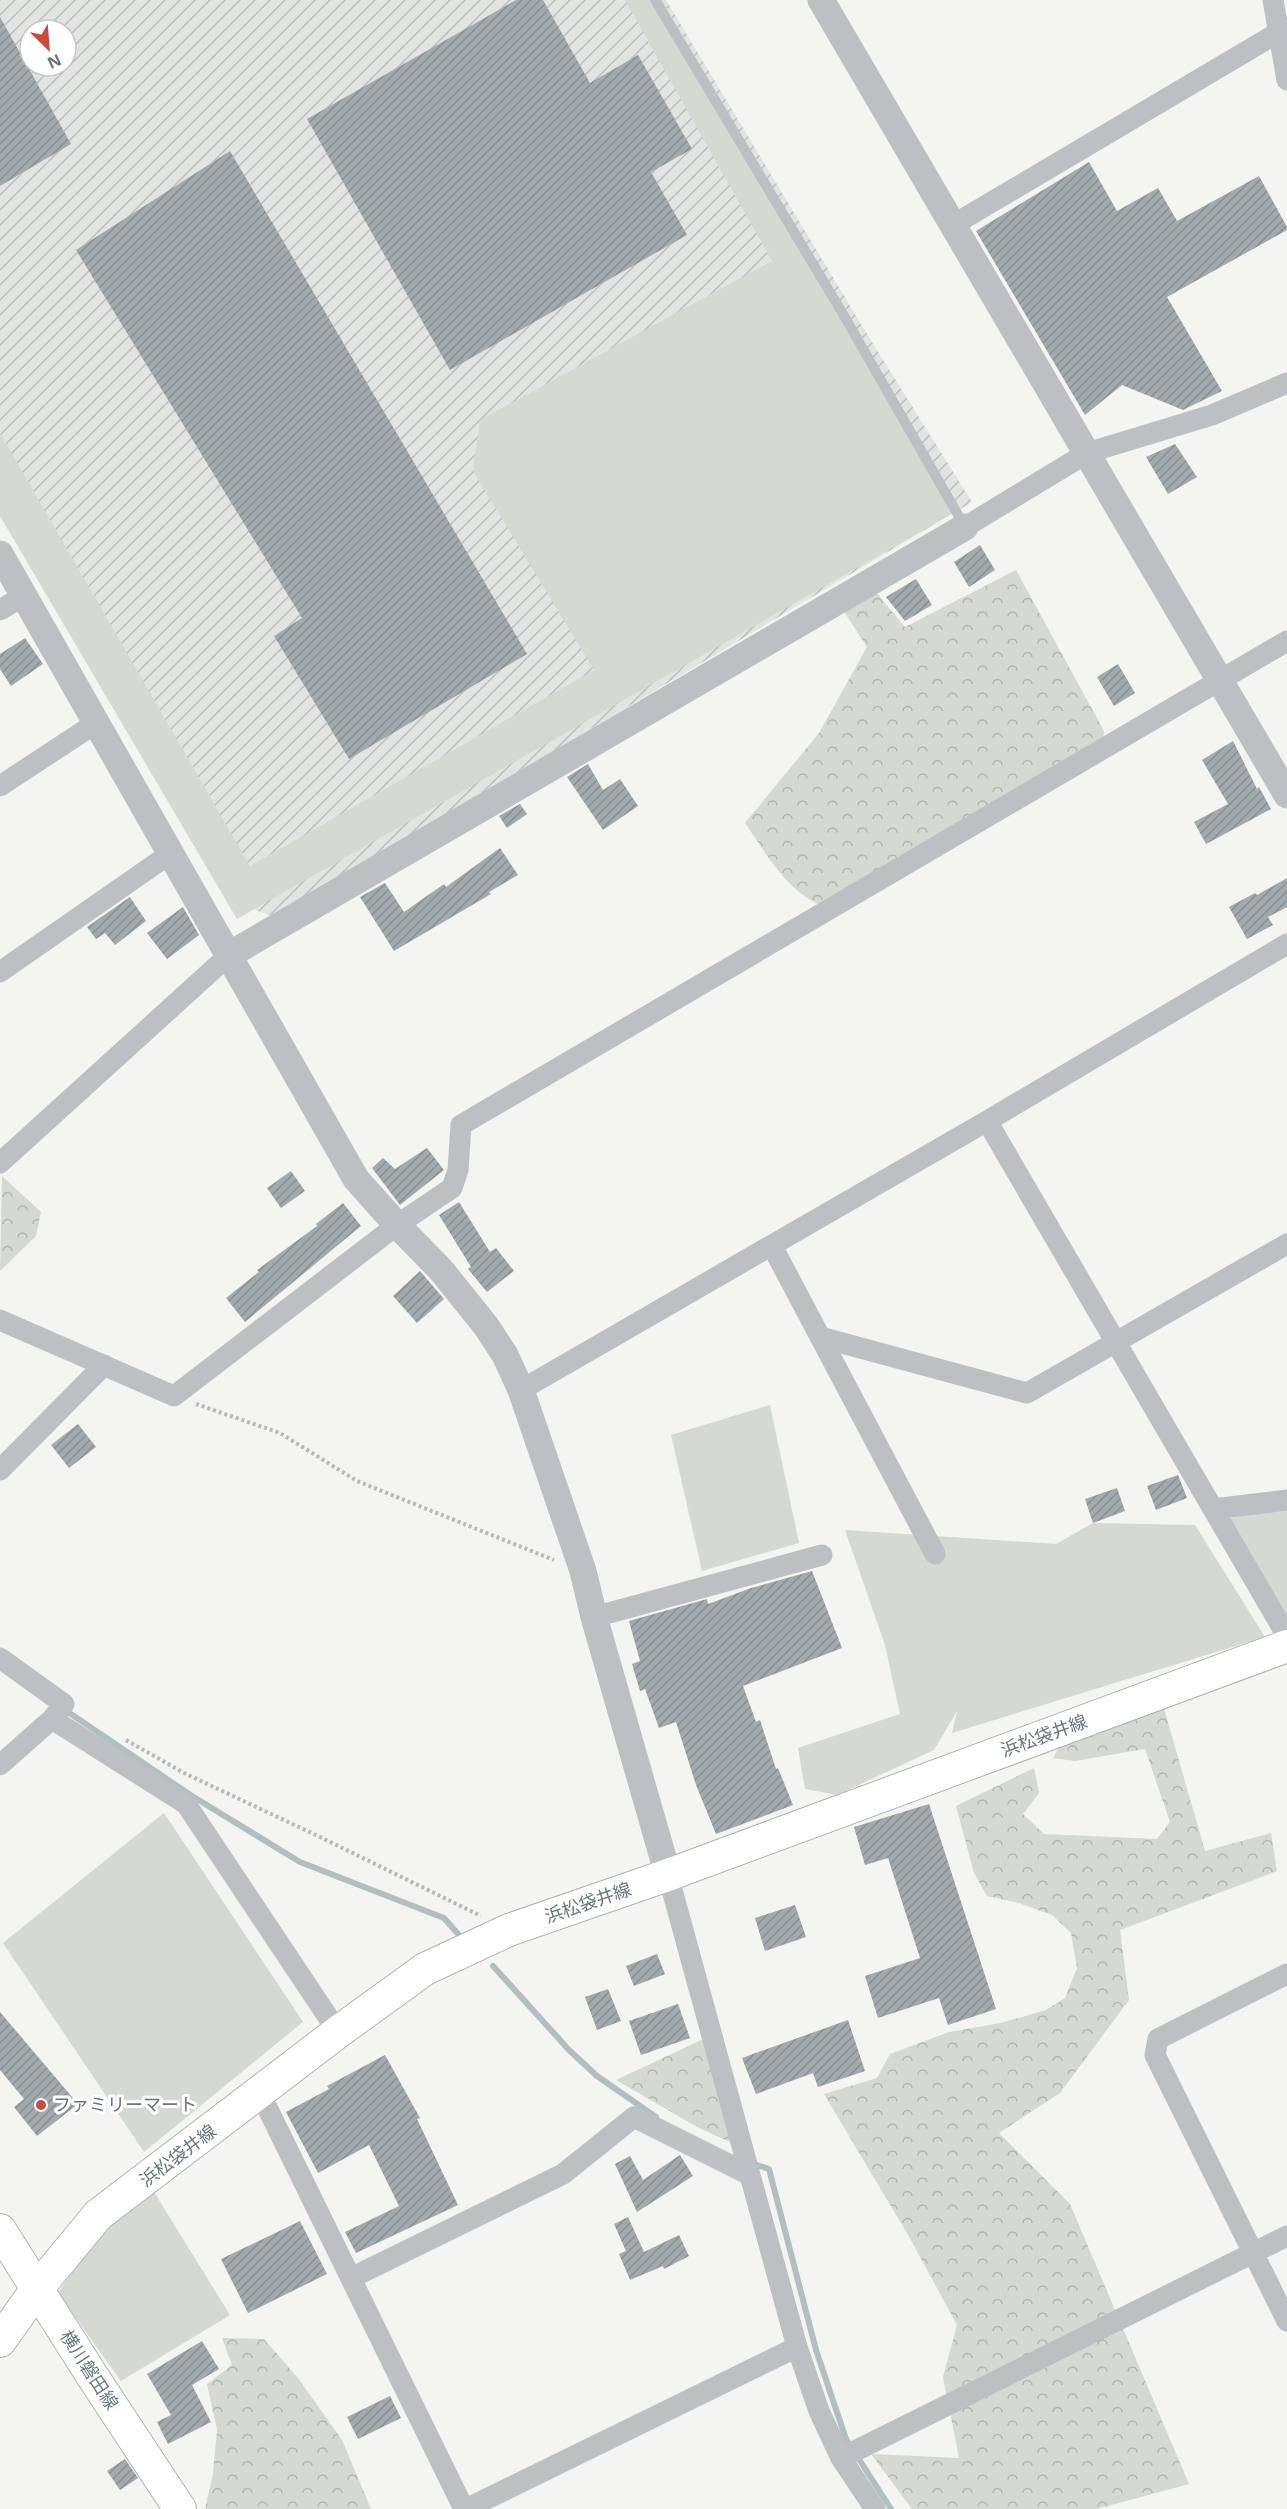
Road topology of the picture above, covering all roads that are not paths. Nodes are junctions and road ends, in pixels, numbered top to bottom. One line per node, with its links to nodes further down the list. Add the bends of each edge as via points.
1 (655, 0): 9 (lane)
2 (1273, 0): 4 (street)
3 (823, 1): 6 (street)
4 (1279, 32): 5 (street); 6 (street)
5 (1287, 80)
6 (953, 225): 8 (street)
7 (1287, 383): 8 (street, via 1212,415)
8 (1087, 453): 9 (street); 14 (street)
9 (965, 527): 20 (street)
10 (0, 554): 11 (street)
11 (24, 596): 12 (street); 15 (street)
12 (0, 610)
13 (1287, 641): 14 (street)
14 (1220, 681): 17 (street); 24 (street, via 461,1125 458,1170 452,1188)
15 (96, 723): 16 (street); 18 (street)
16 (0, 786)
17 (1287, 795)
18 (171, 853): 20 (street); 21 (street)
19 (1287, 944): 22 (street)
20 (229, 955): 23 (street); 24 (street, via 356,1179)
21 (0, 972)
22 (987, 1121): 26 (street); 29 (street)
23 (0, 1162)
24 (397, 1225): 30 (street, via 174,1396); 31 (street, via 441,1270 486,1326)
25 (1287, 1244): 29 (street)
26 (772, 1246): 28 (street); 31 (street)
27 (0, 1320): 30 (street)
28 (820, 1337): 29 (street, via 1027,1393); 35 (street)
29 (1116, 1341): 34 (street)
30 (104, 1365): 32 (street)
31 (521, 1390): 37 (street, via 583,1571)
32 (0, 1470)
33 (1287, 1500): 34 (street)
34 (1213, 1509): 38 (street)
35 (935, 1554)
36 (822, 1555): 37 (street)
37 (594, 1617): 43 (street)
38 (1287, 1636)
39 (1287, 1646): 43 (main road, 浜松袋井線)
40 (0, 1658): 41 (street)
41 (57, 1714): 42 (street); 45 (street, via 186,1804)
42 (0, 1764)
43 (668, 1875): 45 (main road, 浜松袋井線, via 509,1930 425,1969); 47 (street)
44 (1287, 1974): 50 (street, via 1158,2039 1155,2055)
45 (338, 2032): 46 (main road, 浜松袋井線)
46 (260, 2093): 51 (street); 52 (main road, 浜松袋井線, via 98,2215)
47 (750, 2175): 51 (street, via 634,2117 563,2174); 55 (street)
48 (0, 2230): 52 (main road, 横川磐田線)
49 (1287, 2236): 50 (street)
50 (1253, 2253): 53 (street); 56 (street)
51 (351, 2278): 58 (street)
52 (37, 2289): 54 (main road, 浜松袋井線); 57 (main road, 横川磐田線)
53 (1287, 2321)
54 (0, 2341)
55 (797, 2347): 56 (street, via 819,2411); 58 (street)
56 (841, 2458): 59 (street)
57 (180, 2509)
58 (465, 2509)
59 (875, 2509)

